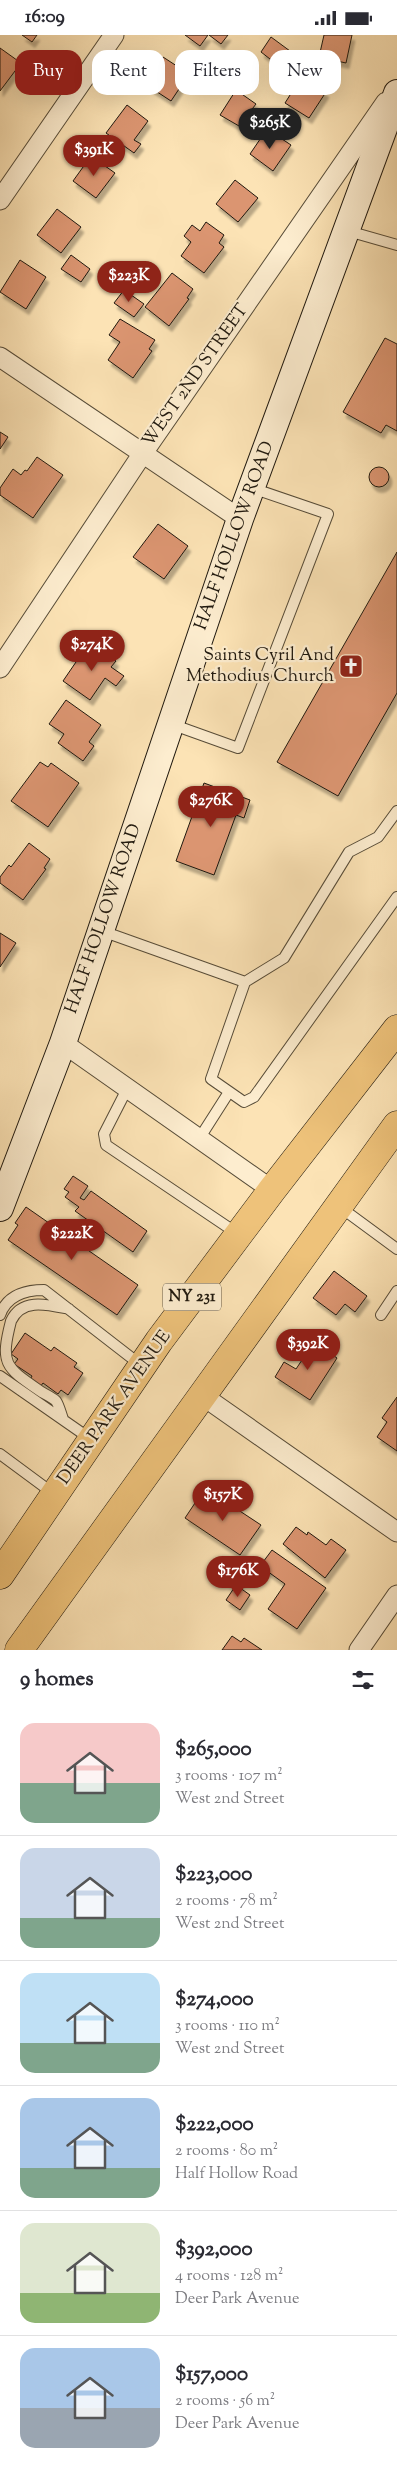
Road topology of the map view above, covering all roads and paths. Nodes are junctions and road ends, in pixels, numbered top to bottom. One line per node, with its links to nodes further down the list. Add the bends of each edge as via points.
1 (114, 35): 4 (street)
2 (397, 87): 8 (street, WEST 2ND STREET)
3 (397, 93): 5 (street, HALF HOLLOW ROAD)
4 (0, 200)
5 (347, 231): 6 (lane); 9 (street, HALF HOLLOW ROAD)
6 (397, 245)
7 (0, 357): 8 (street)
8 (143, 453): 10 (street); 11 (street, WEST 2ND STREET)
9 (252, 488): 10 (street, HALF HOLLOW ROAD); 12 (lane, via 328,514 238,748)
10 (240, 519): 12 (street, HALF HOLLOW ROAD)
11 (0, 668)
12 (170, 723): 15 (street, HALF HOLLOW ROAD)
13 (397, 811): 16 (lane, via 378,837 349,852 284,958)
14 (397, 897): 20 (lane, via 254,1097 244,1102)
15 (101, 930): 16 (lane); 18 (street, HALF HOLLOW ROAD)
16 (245, 982): 20 (lane, via 211,1079)
17 (397, 1029): 23 (main road, DEER PARK AVENUE / NY 231)
18 (63, 1043): 19 (street); 25 (street, HALF HOLLOW ROAD)
19 (127, 1089): 22 (street); 26 (lane, via 104,1134 106,1145)
20 (229, 1092): 22 (lane)
21 (397, 1125): 24 (main road)
22 (199, 1139): 23 (street)
23 (272, 1190): 26 (main road, DEER PARK AVENUE / NY 231)
24 (339, 1206): 27 (lane); 34 (main road)
25 (0, 1208)
26 (239, 1235): 32 (main road, DEER PARK AVENUE / NY 231)
27 (397, 1249)
28 (397, 1291): 31 (lane)
29 (69, 1309): 30 (lane, via 44,1290 27,1290 3,1307); 32 (lane); 35 (lane, via 35,1304 22,1308 12,1319 1,1354 5,1364 56,1402)
30 (0, 1315)
31 (381, 1315)
32 (142, 1367): 36 (main road, DEER PARK AVENUE / NY 231)
33 (0, 1377): 35 (lane)
34 (203, 1396): 39 (street); 42 (main road)
35 (62, 1419): 36 (lane)
36 (92, 1440): 38 (main road, DEER PARK AVENUE / NY 231)
37 (0, 1454): 38 (lane)
38 (55, 1495): 40 (main road, DEER PARK AVENUE / NY 231)
39 (397, 1532)
40 (0, 1575)
41 (397, 1595): 43 (street)
42 (19, 1650)
43 (359, 1650)

